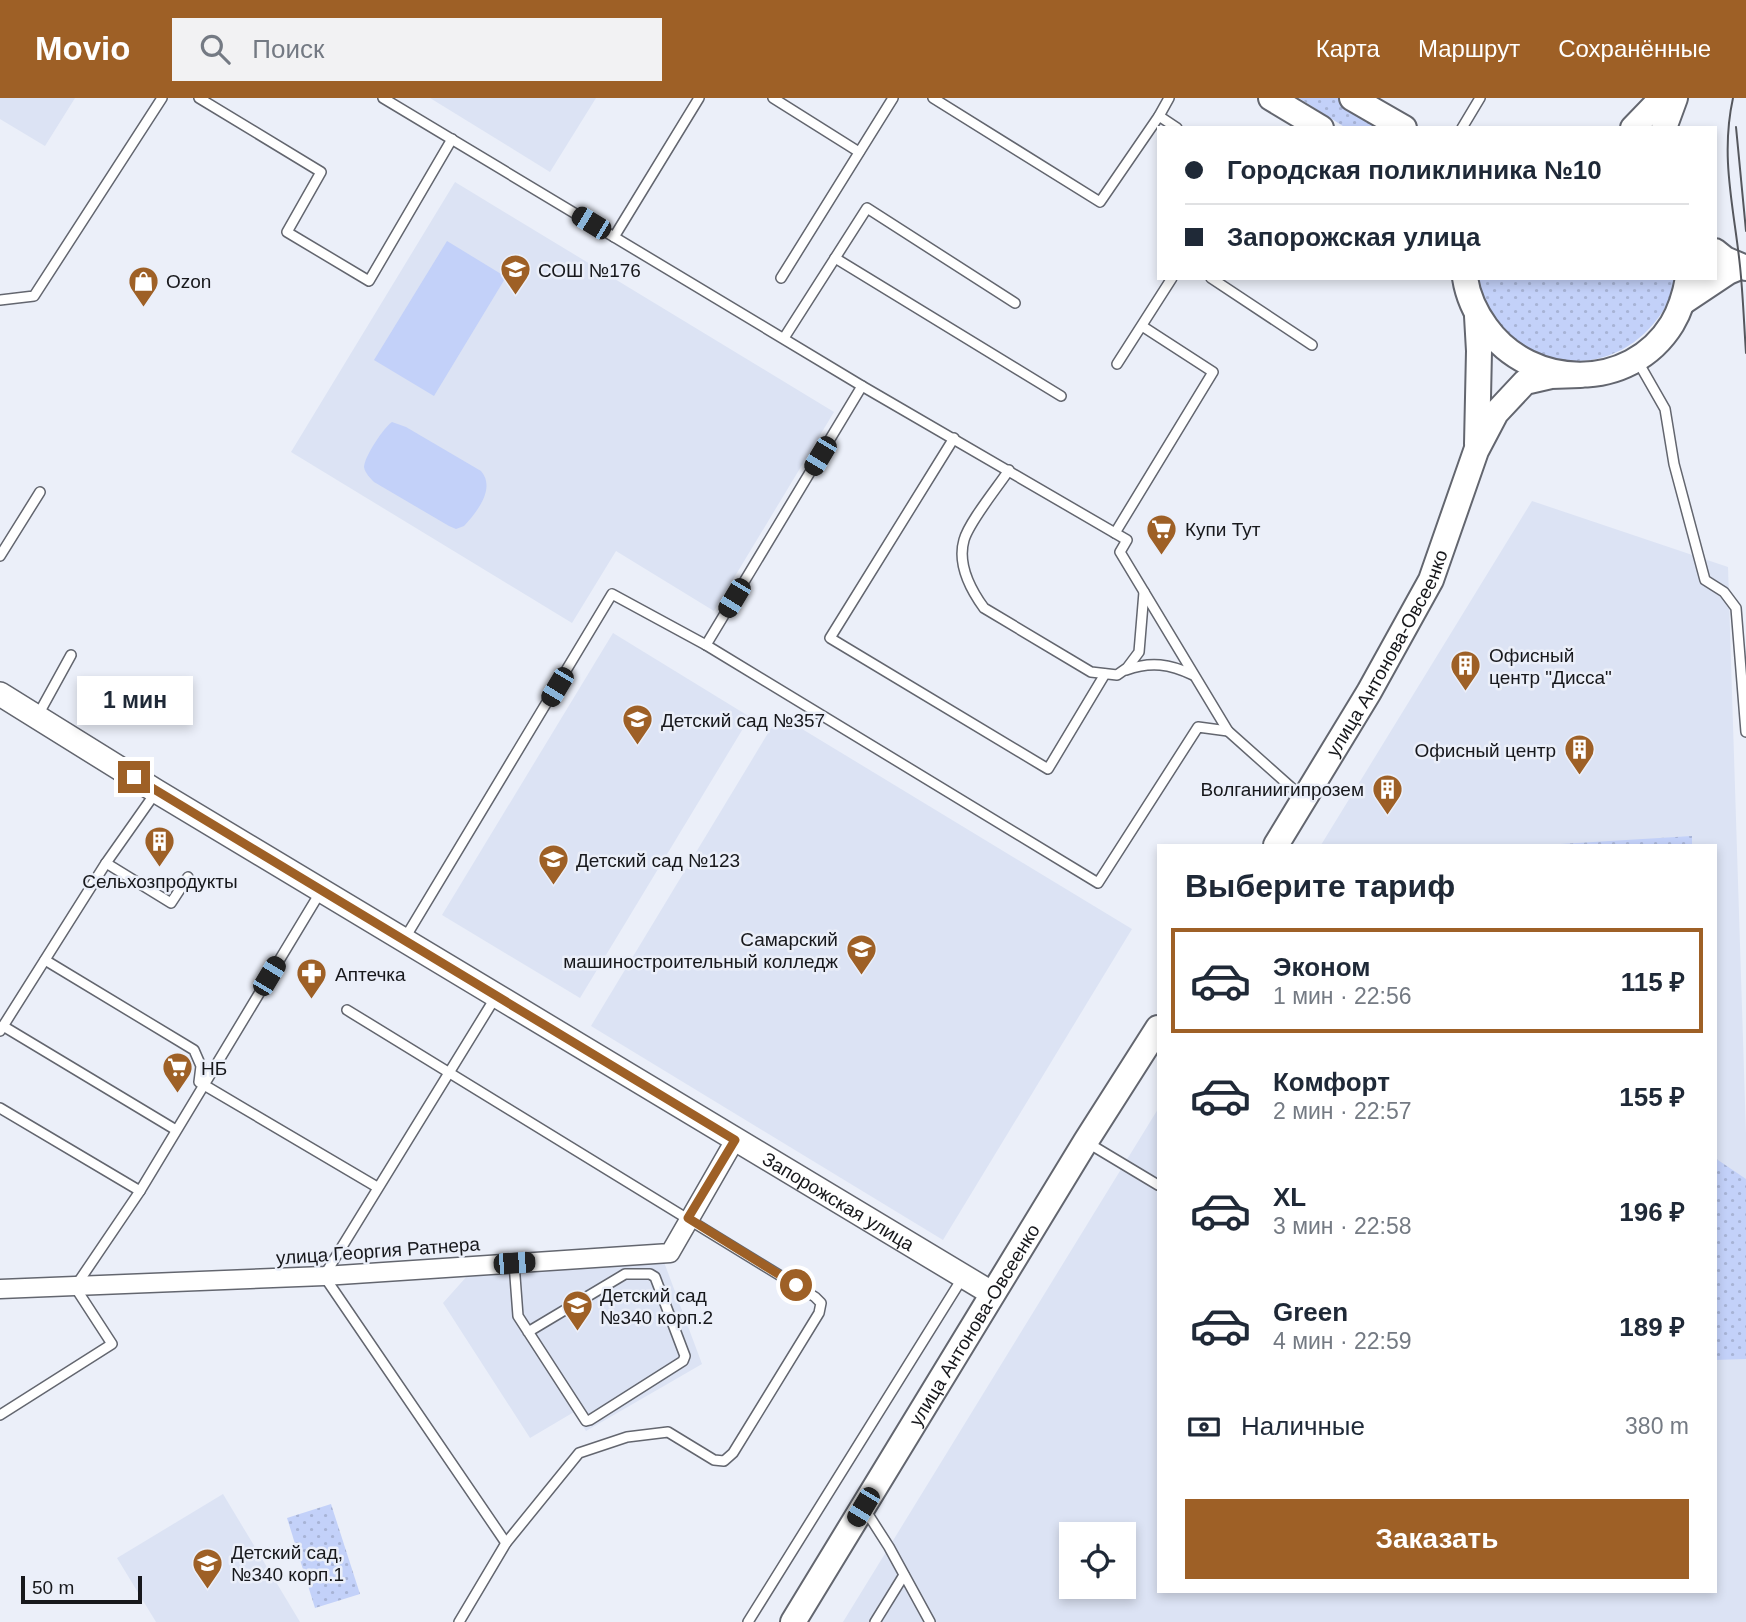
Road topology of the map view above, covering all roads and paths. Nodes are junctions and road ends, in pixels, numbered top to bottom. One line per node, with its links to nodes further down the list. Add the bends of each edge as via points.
1 (162, 98): 34 (lane, via 34,296)
2 (200, 98): 21 (lane, via 321,172 286,232 369,281)
3 (383, 98): 21 (lane)
4 (699, 98): 23 (lane)
5 (773, 98): 22 (lane)
6 (893, 98): 22 (lane)
7 (933, 98): 14 (lane, via 1100,202)
8 (1169, 98): 14 (lane)
9 (1271, 98): 16 (main road)
10 (1352, 98): 17 (main road)
11 (1480, 98): 18 (lane)
12 (1662, 98): 19 (main road)
13 (1675, 98): 20 (main road)
14 (1159, 116): 15 (lane)
15 (1174, 126)
16 (1318, 126)
17 (1401, 126)
18 (1463, 126)
19 (1635, 126)
20 (1665, 126)
21 (452, 139): 23 (lane)
22 (859, 152): 27 (lane)
23 (614, 237): 39 (lane)
24 (1717, 252): 26 (main road)
25 (835, 258): 35 (lane, via 867,208); 39 (lane); 45 (lane)
26 (1743, 268): 33 (main road)
27 (781, 278)
28 (1171, 280): 38 (lane)
29 (1214, 280): 40 (lane)
30 (1465, 280): 37 (main road)
31 (1688, 280): 36 (main road)
32 (1716, 280): 36 (main road)
33 (1717, 280)
34 (0, 300)
35 (1015, 303)
36 (1683, 303): 41 (main road, via 1672,325)
37 (1477, 315): 43 (main road, via 1496,341 1521,360 1549,372); 47 (main road, улица Антонова-Овсеенко)
38 (1142, 326): 42 (lane); 50 (lane, via 1213,372)
39 (784, 338): 44 (lane)
40 (1312, 345)
41 (1636, 359): 43 (main road, via 1609,371); 61 (lane, via 1665,409 1704,580 1724,592 1736,608)
42 (1117, 364)
43 (1580, 375): 47 (main road, улица Антонова-Овсеенко, via 1525,382 1496,413)
44 (862, 386): 46 (lane); 53 (lane)
45 (1061, 396)
46 (954, 438): 48 (lane); 56 (lane, via 830,638 1048,769)
47 (1476, 451): 63 (main road, улица Антонова-Овсеенко, via 1431,580)
48 (1009, 470): 50 (lane); 56 (lane, via 964,540 964,568 974,593 984,608 1091,672)
49 (40, 492): 51 (lane)
50 (1115, 533): 52 (lane, via 1127,540 1120,552)
51 (0, 556)
52 (1144, 592): 55 (lane, via 1139,652); 57 (lane)
53 (706, 645): 60 (lane, via 1098,883 1198,727); 68 (lane, via 612,594)
54 (71, 655): 59 (lane)
55 (1123, 671): 56 (lane); 57 (lane, via 1147,663 1177,667)
56 (1105, 674)
57 (1195, 676): 60 (lane)
58 (0, 694): 59 (street, Запорожская улица)
59 (37, 716): 62 (street, Запорожская улица)
60 (1228, 731): 63 (lane)
61 (1746, 732)
62 (156, 791): 65 (lane); 67 (street, Запорожская улица)
63 (1305, 800): 64 (main road, улица Антонова-Овсеенко)
64 (1277, 844)
65 (106, 863): 66 (lane, via 172,903); 69 (lane)
66 (188, 877)
67 (322, 890): 68 (street, Запорожская улица); 75 (lane)
68 (405, 940): 70 (street, Запорожская улица)
69 (45, 960): 72 (lane); 75 (lane, via 194,1050)
70 (497, 995): 74 (lane); 78 (street, Запорожская улица)
71 (346, 1010): 74 (lane)
72 (2, 1028): 77 (lane)
73 (1157, 1030): 79 (main road, улица Антонова-Овсеенко)
74 (449, 1072): 81 (lane); 83 (lane)
75 (203, 1084): 77 (lane); 81 (lane)
76 (0, 1108): 82 (lane)
77 (176, 1130): 82 (lane)
78 (735, 1140): 83 (street, улица Георгия Ратнера); 86 (street, Запорожская улица)
79 (1086, 1141): 80 (lane); 89 (main road, улица Антонова-Овсеенко)
80 (1157, 1184)
81 (377, 1187): 85 (lane)
82 (140, 1191): 87 (lane)
83 (688, 1218): 84 (street, улица Георгия Ратнера, via 670,1252); 93 (lane, via 815,1297 821,1303 819,1313 724,1461 714,1460 668,1432 627,1437 579,1453)
84 (514, 1263): 85 (street, улица Георгия Ратнера); 90 (lane, via 516,1310)
85 (324, 1276): 87 (street, улица Георгия Ратнера); 93 (lane)
86 (963, 1277): 89 (street, Запорожская улица); 96 (lane)
87 (75, 1287): 88 (street, улица Георгия Ратнера); 91 (lane, via 112,1344)
88 (0, 1289)
89 (993, 1294): 92 (main road, улица Антонова-Овсеенко)
90 (528, 1332): 90 (lane, via 586,1421 683,1362 685,1356 650,1274 625,1274)
91 (0, 1415)
92 (863, 1507): 94 (lane); 97 (main road, улица Антонова-Овсеенко)
93 (506, 1543): 95 (lane)
94 (904, 1575): 98 (lane); 99 (lane)
95 (459, 1622)
96 (748, 1622)
97 (793, 1622)
98 (875, 1622)
99 (930, 1622)

